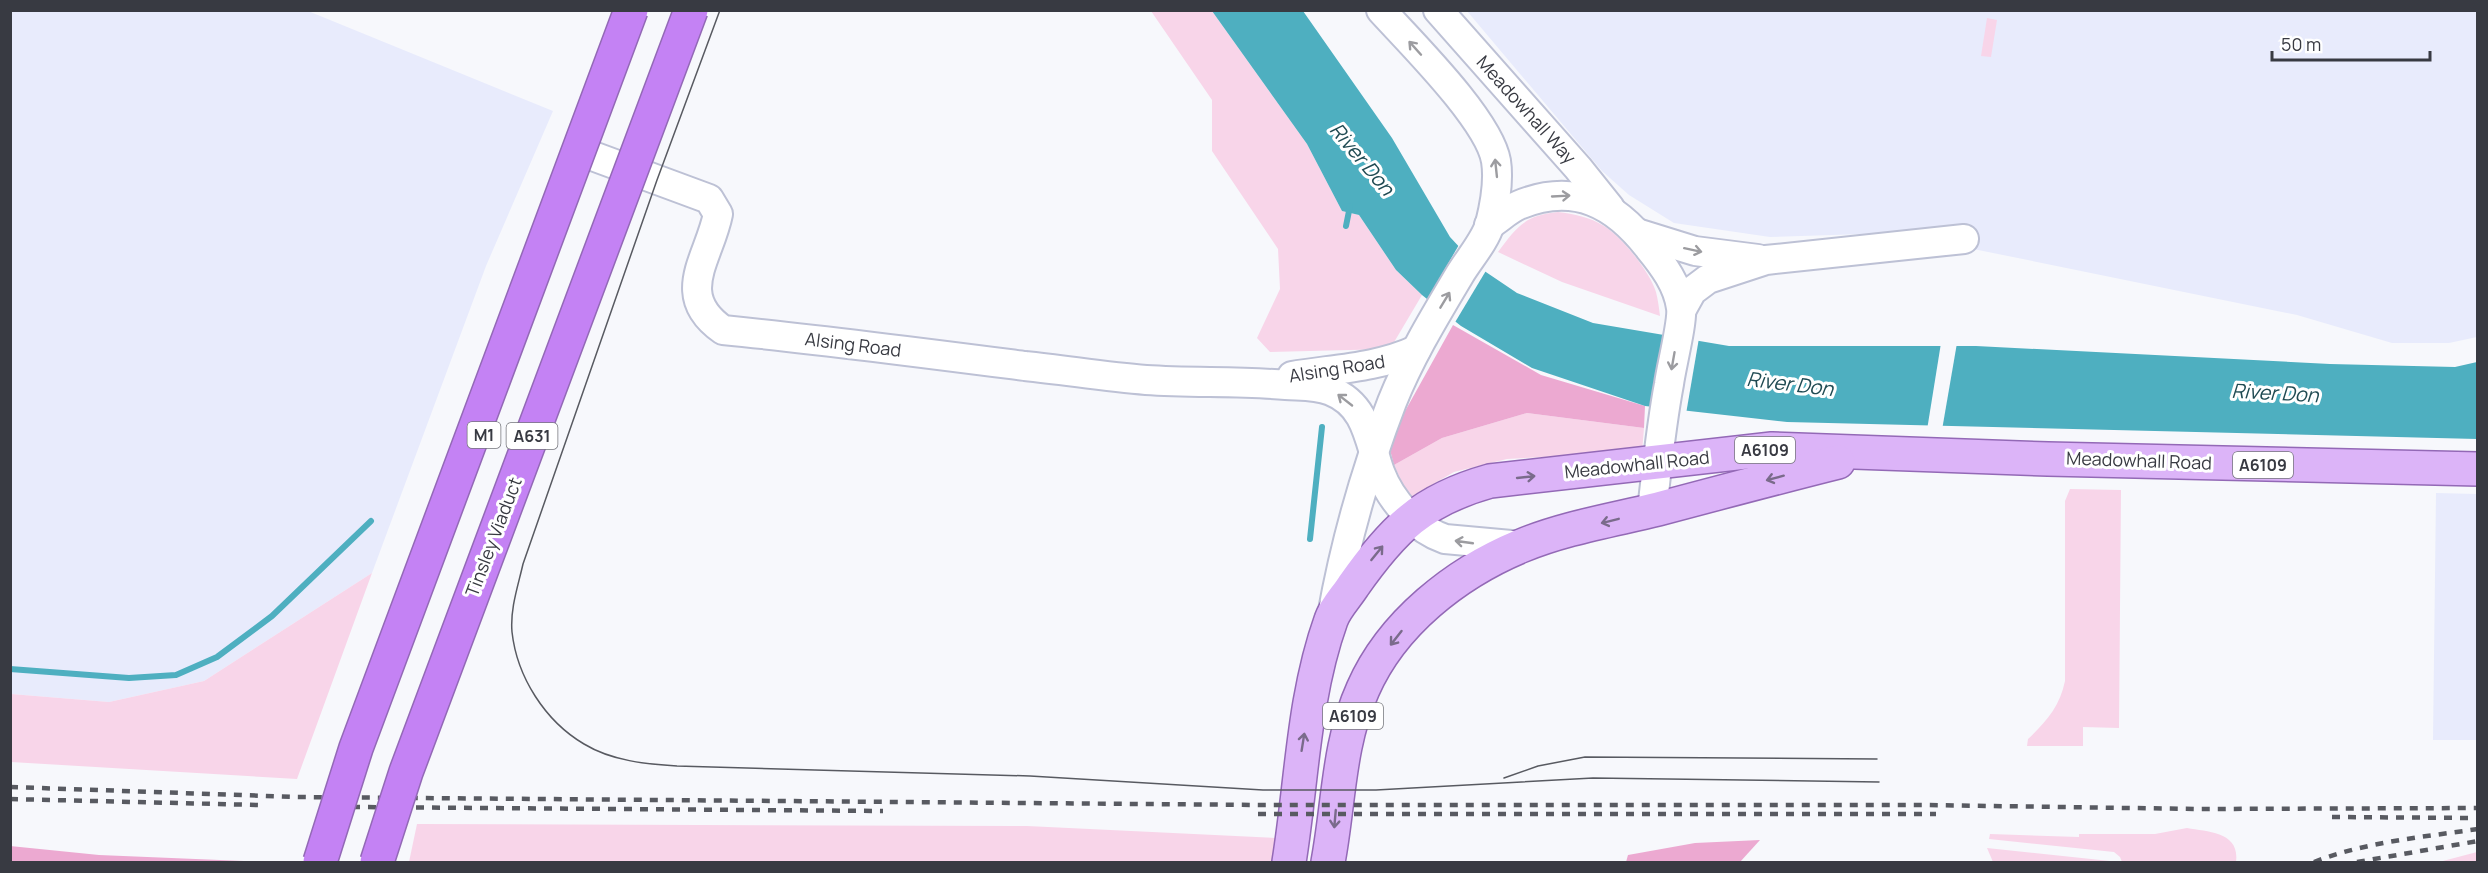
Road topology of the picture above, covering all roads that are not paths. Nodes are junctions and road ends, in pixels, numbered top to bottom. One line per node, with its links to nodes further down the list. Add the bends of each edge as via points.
1 (631, 10): 24 (highway, bridge, via 356,748)
2 (643, 10): 25 (highway, M1, via 366,750)
3 (679, 10): 26 (highway, Tinsley Viaduct / M1, via 397,768)
4 (691, 10): 27 (highway, Tinsley Viaduct / A631, bridge, via 410,761)
5 (1381, 10): 9 (street, Meadowhall Way, one-way to 5, via 1497,179 1496,159 1486,135 1449,85)
6 (1438, 10): 8 (street, Meadowhall Way)
7 (590, 154): 15 (street, Alsing Road, via 709,199 718,214 696,282 700,307 723,330 1146,380)
8 (1613, 212): 9 (street, Meadowhall Way, one-way to 8, via 1518,205 1567,195 1592,199); 10 (street, Meadowhall Way)
9 (1489, 225): 14 (street, Meadowhall Way, one-way to 9)
10 (1637, 233): 12 (street, one-way to 12, via 1695,251); 13 (street, Meadowhall Way, via 1673,282)
11 (1964, 239): 12 (street)
12 (1766, 260): 13 (street, via 1707,279 1692,291)
13 (1682, 309): 18 (street, Meadowhall Way, one-way to 18)
14 (1416, 350): 15 (street, Alsing Road, via 1378,363); 16 (street, Meadowhall Way)
15 (1257, 382): 16 (street, Alsing Road, one-way to 15, via 1360,416 1349,402 1331,391)
16 (1374, 449): 21 (street, Meadowhall Road, via 1381,473); 23 (street, Meadowhall Road, via 1342,558)
17 (1872, 453): 18 (main road, Meadowhall Road / A6109, via 1772,449); 19 (main road, Meadowhall Road / A6109); 20 (main road, Meadowhall Road / A6109, one-way to 20)
18 (1658, 463): 20 (street, Meadowhall Way); 21 (main road, Meadowhall Road / A6109, one-way to 18, via 1436,500 1490,481)
19 (2478, 469)
20 (1652, 510): 22 (main road, Meadowhall Road / A6109, one-way to 22)
21 (1411, 519): 22 (street, Meadowhall Road, one-way to 21, via 1444,539); 23 (main road, Meadowhall Road / A6109, one-way to 21, via 1368,564)
22 (1522, 546): 29 (main road, Meadowhall Road / A6109, one-way to 29, via 1436,596 1414,615 1380,659 1363,689 1346,741)
23 (1331, 618): 28 (main road, Meadowhall Road / A6109, one-way to 23, via 1302,746)
24 (320, 862)
25 (332, 862)
26 (367, 862)
27 (378, 862)
28 (1289, 862)
29 (1328, 862)

